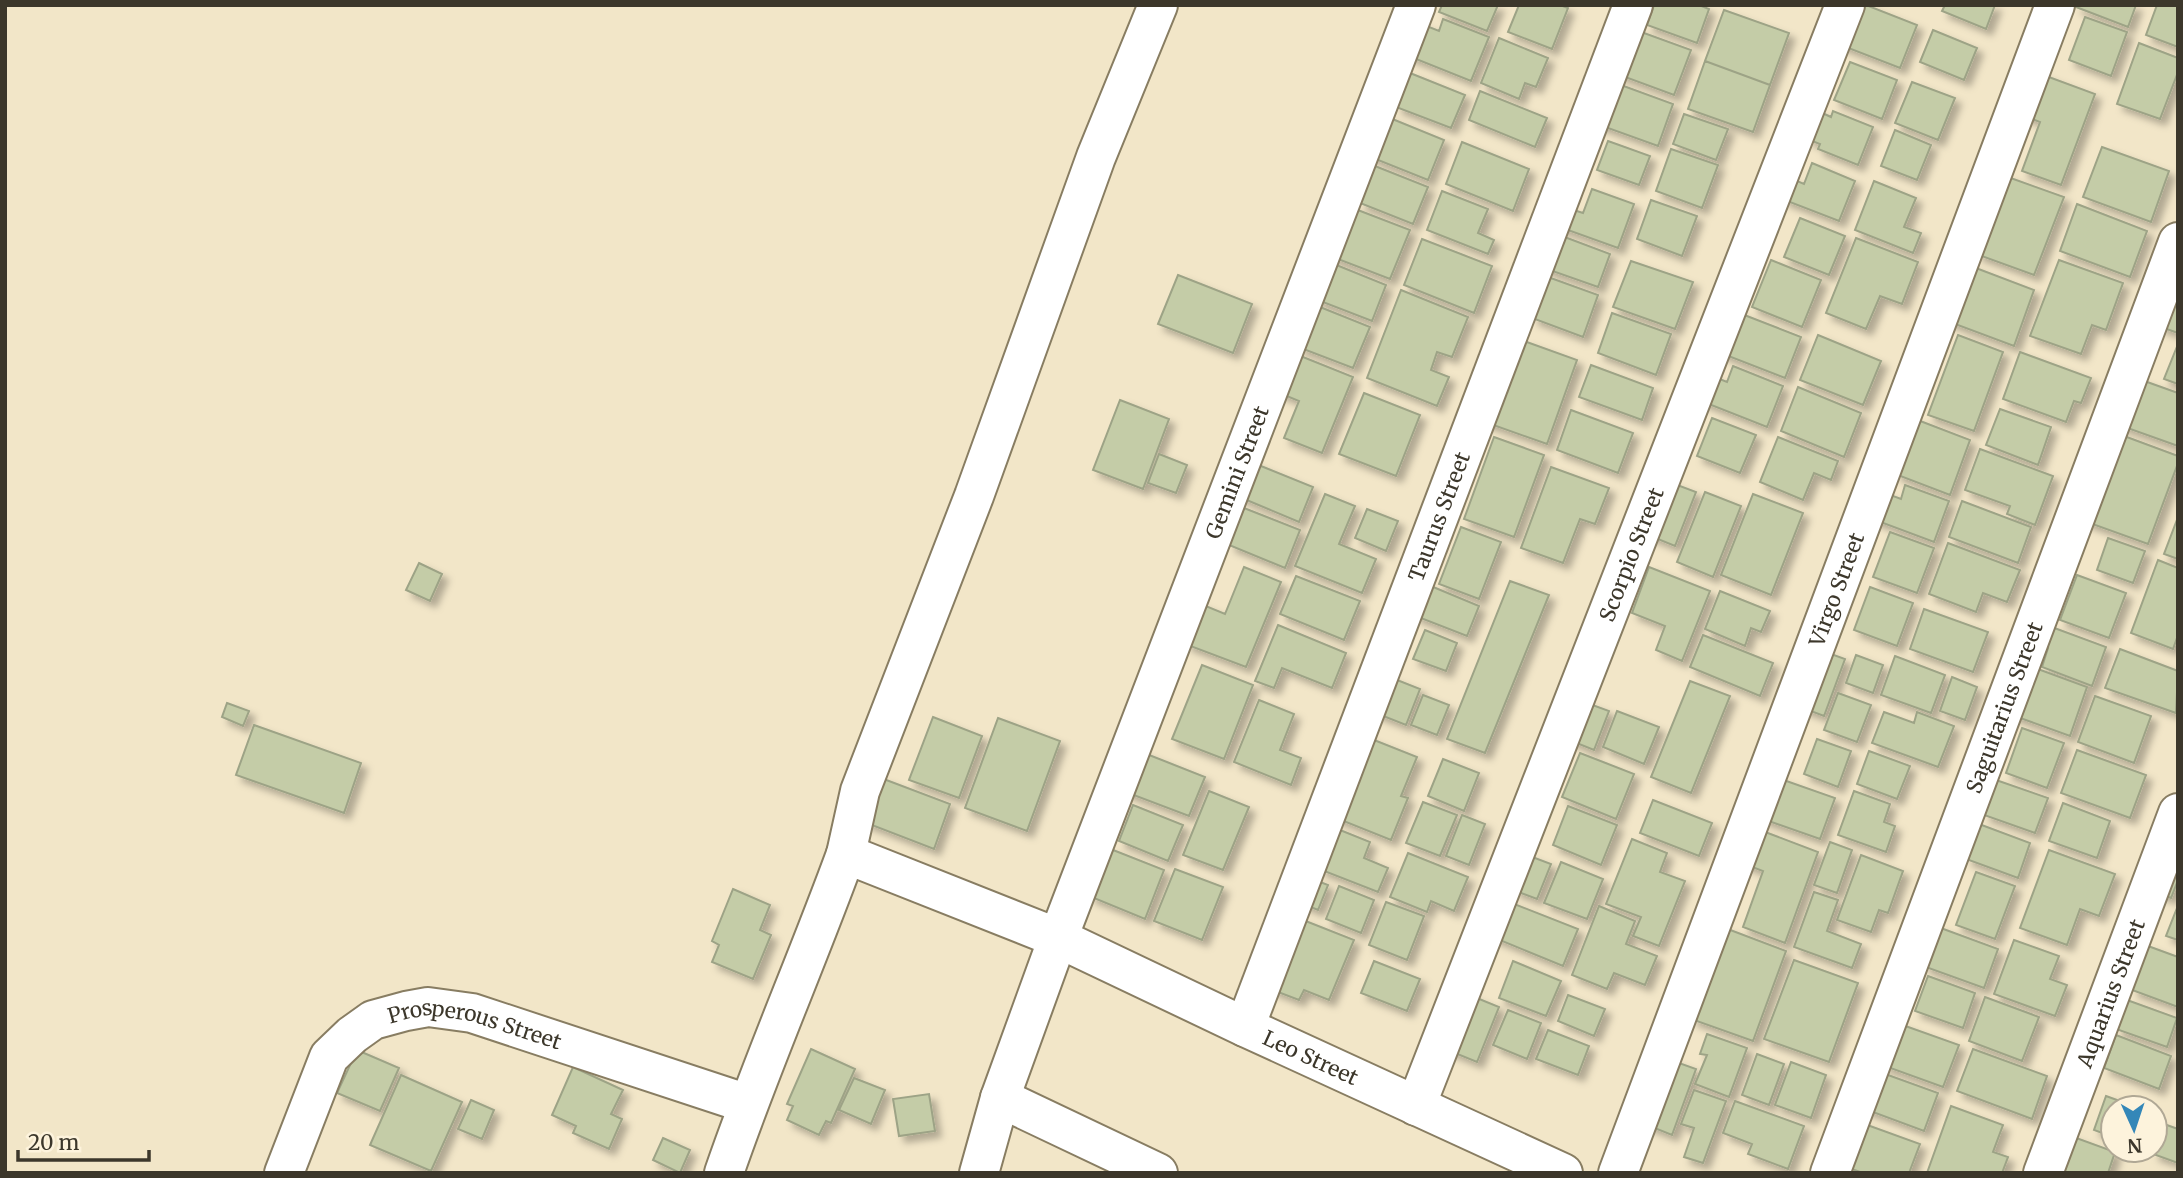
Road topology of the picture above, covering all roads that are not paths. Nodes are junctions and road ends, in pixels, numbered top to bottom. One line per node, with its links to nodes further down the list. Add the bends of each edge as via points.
1 (1158, 5): 8 (street, via 1096,157 974,496 860,791)
2 (1416, 5): 9 (street, Gemini Street)
3 (1633, 5): 10 (street, Taurus Street)
4 (1845, 5): 13 (street, Scorpio Street)
5 (2055, 5): 19 (street, Virgo Street)
6 (2178, 242): 20 (street, Saguitarius Street)
7 (2178, 813): 21 (street, Aquarius Street)
8 (846, 854): 9 (street, Leo Street); 12 (street)
9 (1058, 938): 10 (street, Leo Street); 11 (street, Gemini Street)
10 (1245, 1027): 13 (street, Leo Street)
11 (1000, 1098): 16 (street, Gemini Street); 17 (street)
12 (748, 1104): 14 (street, Prosperous Street, via 472,1013 428,1007 373,1020 329,1057); 15 (street)
13 (1416, 1106): 18 (street, Leo Street)
14 (284, 1173)
15 (724, 1173)
16 (979, 1173)
17 (1158, 1173)
18 (1563, 1173)
19 (1618, 1173)
20 (1830, 1173)
21 (2043, 1173)

